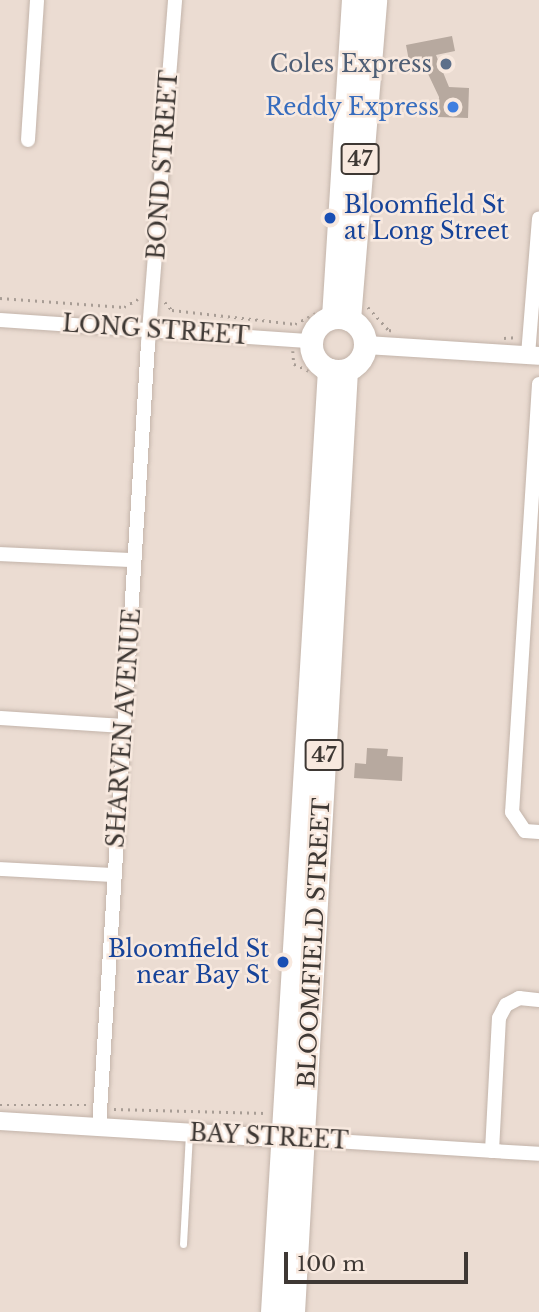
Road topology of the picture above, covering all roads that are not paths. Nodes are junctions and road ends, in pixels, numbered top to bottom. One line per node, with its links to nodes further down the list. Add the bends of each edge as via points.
1 (37, 0): 5 (street)
2 (175, 0): 9 (street, BOND STREET)
3 (353, 0): 7 (highway, 47)
4 (375, 0): 7 (highway, 47)
5 (28, 140)
6 (539, 218): 12 (street)
7 (335, 313): 10 (highway, via 318,326); 11 (highway, via 362,330)
8 (0, 320): 9 (street, LONG STREET)
9 (150, 330): 10 (street, LONG STREET); 16 (street, SHARVEN AVENUE)
10 (311, 341): 13 (highway, via 315,359)
11 (366, 345): 12 (street); 13 (highway, via 360,361)
12 (534, 355)
13 (338, 370): 26 (highway, BLOOMFIELD STREET / 47)
14 (539, 384): 19 (street, via 512,812)
15 (0, 554): 16 (street)
16 (134, 560): 18 (street, SHARVEN AVENUE)
17 (0, 718): 18 (street)
18 (124, 726): 21 (street, SHARVEN AVENUE)
19 (532, 832)
20 (0, 869): 21 (street)
21 (115, 875): 24 (street, SHARVEN AVENUE)
22 (539, 1000): 27 (street, via 519,998 506,1004 499,1018)
23 (0, 1121): 24 (street, BAY STREET)
24 (99, 1127): 25 (street, BAY STREET)
25 (190, 1133): 26 (street, BAY STREET); 29 (lane)
26 (293, 1139): 27 (street, BAY STREET); 30 (highway, 47); 31 (highway, 47)
27 (492, 1151): 28 (street, BAY STREET)
28 (539, 1154)
29 (183, 1244)
30 (272, 1312)
31 (293, 1312)

